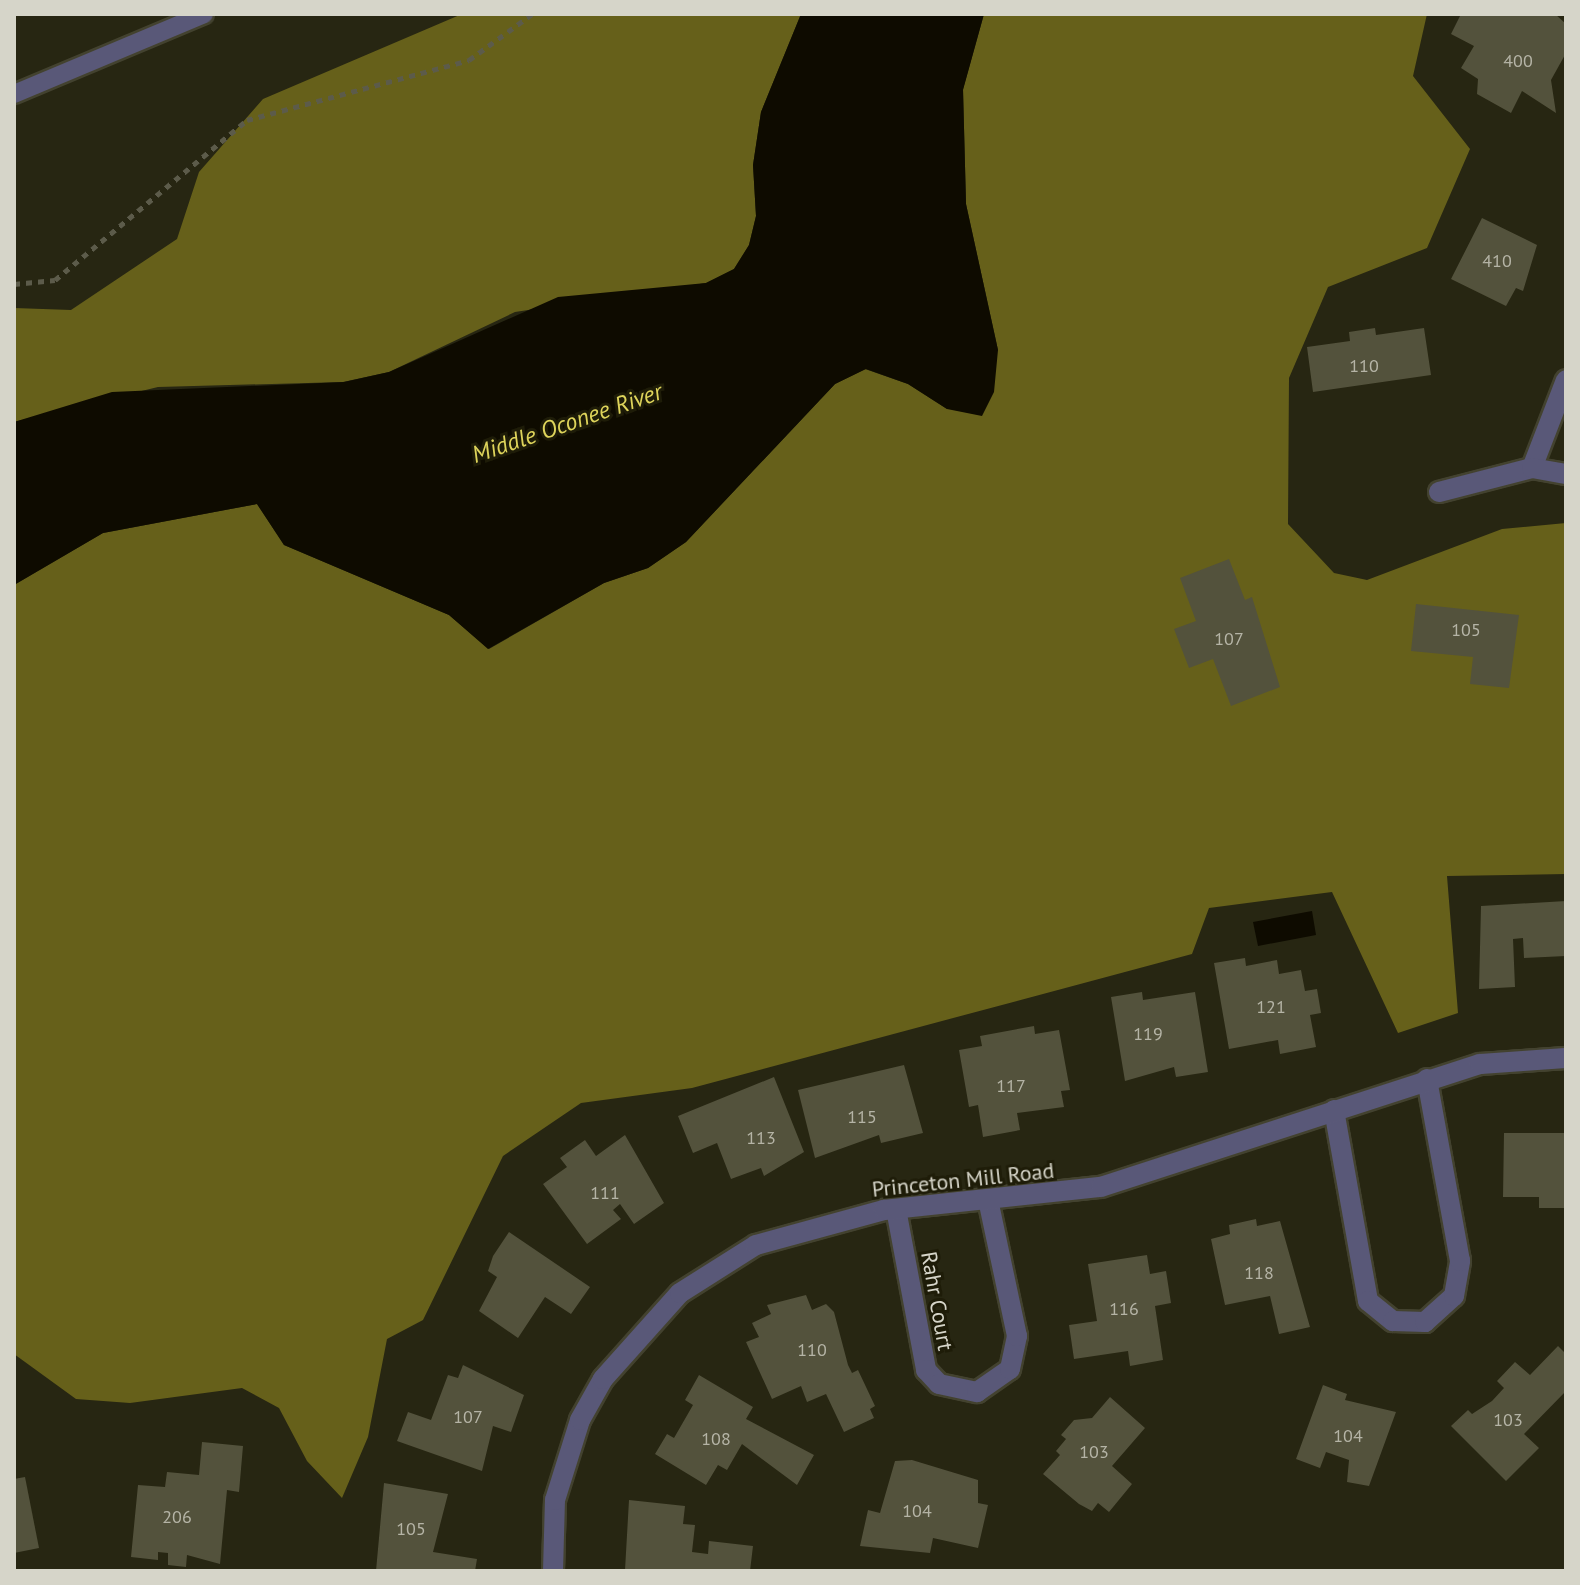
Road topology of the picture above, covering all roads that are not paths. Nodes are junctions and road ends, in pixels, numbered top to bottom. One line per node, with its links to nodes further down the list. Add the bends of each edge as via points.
1 (204, 14): 2 (lane)
2 (14, 94)
3 (1566, 380): 4 (street)
4 (1532, 468): 5 (street); 6 (street)
5 (1566, 474)
6 (1439, 492)
7 (1566, 1058): 8 (street, Princeton Mill Road, via 1480,1064)
8 (1427, 1079): 9 (street, Princeton Mill Road); 9 (street, via 1460,1261 1454,1296 1425,1322 1393,1321 1368,1301)
9 (1334, 1110): 10 (street, Princeton Mill Road, via 1157,1173 1046,1197)
10 (988, 1200): 11 (street, Princeton Mill Road); 11 (street, Rahr Court, via 1017,1336 1010,1369 977,1392 954,1391 926,1370)
11 (896, 1209): 12 (street, Princeton Mill Road, via 841,1218 756,1245 713,1268 658,1314 603,1379 580,1420 555,1500)
12 (553, 1571)

